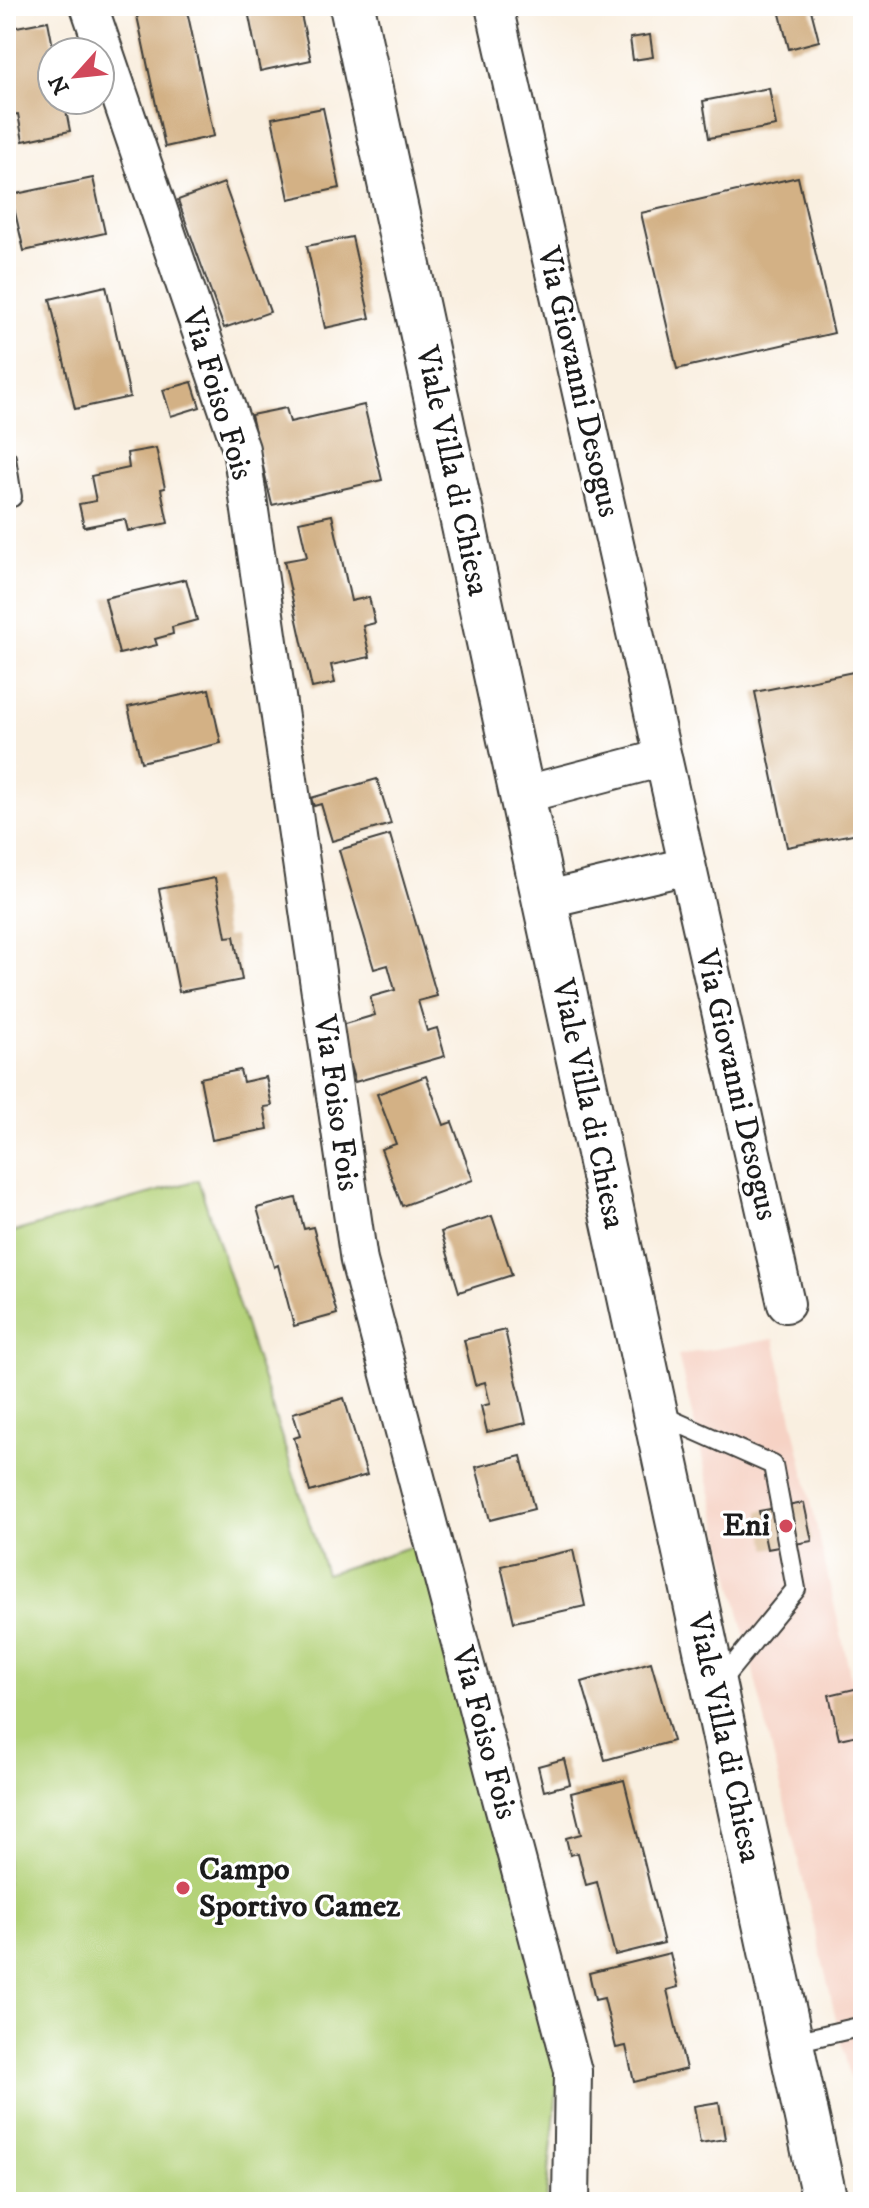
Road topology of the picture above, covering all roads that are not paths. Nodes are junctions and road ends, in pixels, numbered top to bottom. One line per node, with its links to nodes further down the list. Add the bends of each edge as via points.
1 (89, 6): 15 (street, Via Foiso Fois, via 241,449 359,1261 573,2071)
2 (352, 6): 7 (main road, Viale Villa di Chiesa)
3 (494, 6): 6 (street, Via Giovanni Desogus)
4 (6, 458): 5 (lane)
5 (12, 497)
6 (663, 758): 7 (street); 8 (street, Via Giovanni Desogus)
7 (522, 795): 9 (main road, Viale Villa di Chiesa)
8 (687, 866): 9 (street); 10 (street, Via Giovanni Desogus)
9 (544, 900): 11 (main road, Viale Villa di Chiesa)
10 (786, 1304)
11 (654, 1412): 12 (main road, Viale Villa di Chiesa); 12 (lane, via 773,1465 796,1589)
12 (713, 1689): 14 (main road, Viale Villa di Chiesa)
13 (863, 2026): 14 (lane)
14 (790, 2043): 16 (main road, Viale Villa di Chiesa)
15 (571, 2202)
16 (825, 2202)

